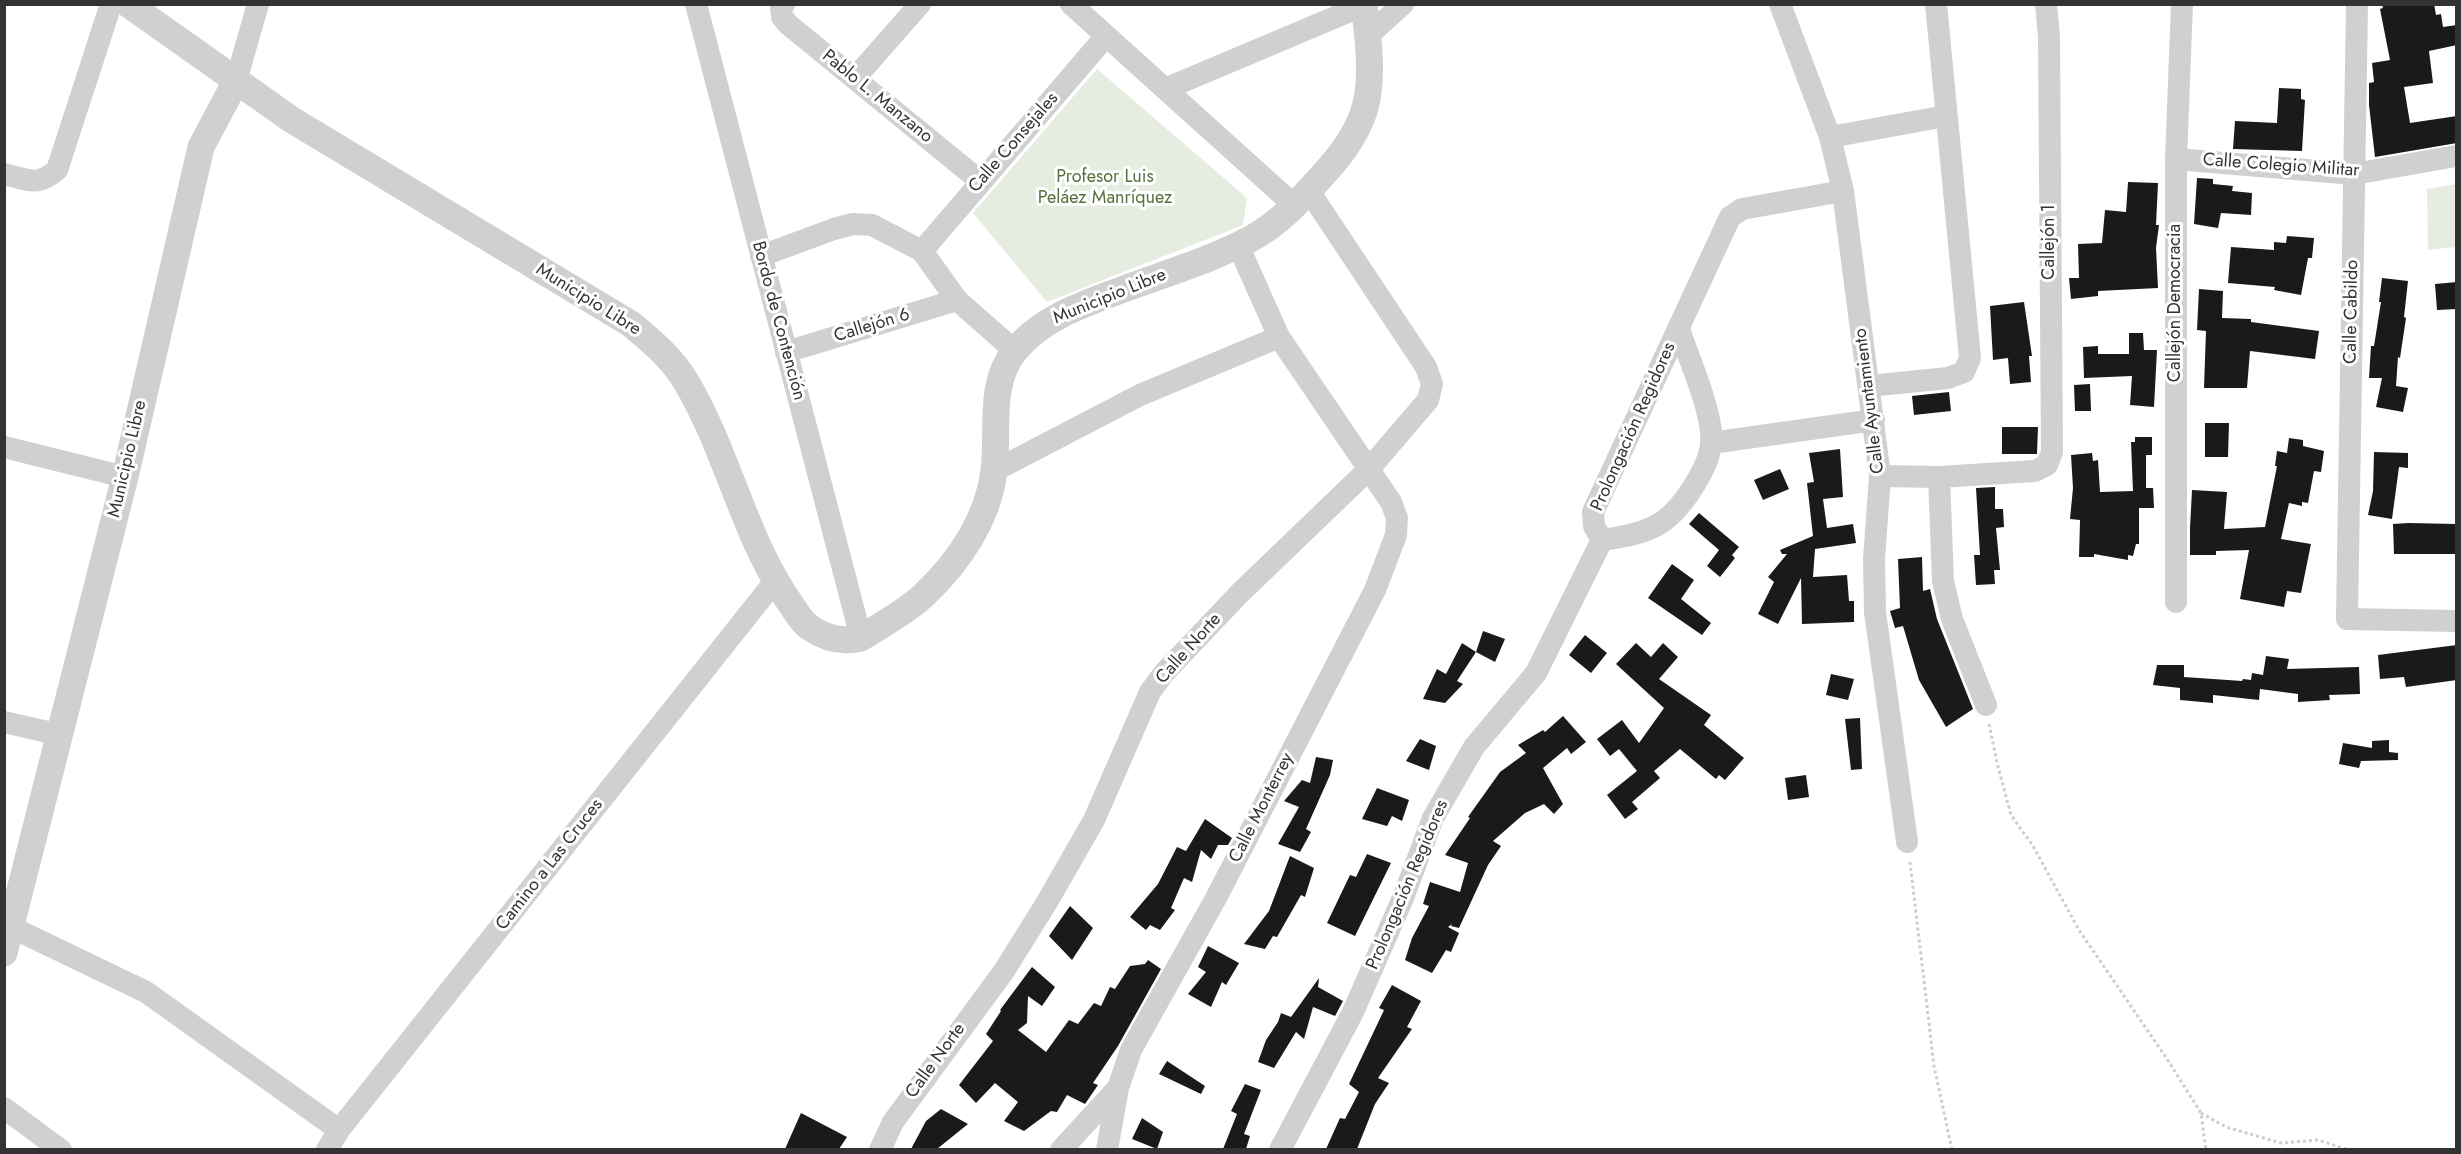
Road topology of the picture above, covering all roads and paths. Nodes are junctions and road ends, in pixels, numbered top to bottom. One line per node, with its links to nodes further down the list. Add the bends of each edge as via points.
1 (111, 4): 24 (street, via 57,170 44,180)
2 (128, 4): 18 (street)
3 (258, 4): 18 (street)
4 (696, 4): 31 (street, Bordo de Contención)
5 (920, 4): 17 (street)
6 (1071, 4): 15 (street, Calle Norte)
7 (1403, 4): 16 (street)
8 (1780, 4): 21 (street, Calle Ayuntamiento)
9 (1936, 4): 20 (street)
10 (2046, 4): 45 (street, Callejón 1, via 2052,452 2047,465 2035,471)
11 (2182, 4): 23 (street, Callejón Democracia)
12 (2357, 4): 25 (street, Calle Cabildo)
13 (1364, 5): 16 (street, Municipio Libre); 19 (street)
14 (782, 6): 17 (street, Pablo L. Manzano, via 782,17 789,25)
15 (1106, 36): 19 (street, Calle Norte); 26 (street, Calle Consejales)
16 (1368, 36): 28 (street, Municipio Libre, via 1366,104 1355,134)
17 (855, 78): 26 (street, Pablo L. Manzano)
18 (236, 81): 43 (street, Municipio Libre, via 201,147); 47 (street, Municipio Libre, via 292,120 631,324 662,350 684,378 703,413)
19 (1165, 89): 28 (street, Calle Norte)
20 (1946, 116): 21 (street); 37 (street, via 1970,358 1964,372 1947,378)
21 (1830, 137): 27 (street, Calle Ayuntamiento)
22 (2457, 156): 25 (street, Calle Colegio Militar)
23 (2176, 159): 25 (street, Calle Colegio Militar); 48 (street, Callejón Democracia)
24 (4, 174)
25 (2354, 174): 49 (street, Calle Cabildo, via 2347,619)
26 (980, 181): 30 (street, Calle Consejales)
27 (1843, 191): 33 (street, Prolongación Regidores, via 1742,209 1730,217); 37 (street, Calle Ayuntamiento)
28 (1302, 199): 29 (street, Municipio Libre, via 1255,237); 41 (street, Calle Norte, via 1426,367 1432,384 1428,400)
29 (1238, 245): 34 (street, Calle Monterrey); 35 (street, Municipio Libre, via 1072,309 1044,325)
30 (922, 251): 31 (street, via 872,225 853,225); 32 (street)
31 (761, 256): 36 (street, Bordo de Contención)
32 (957, 300): 35 (street); 36 (street, Callejón 6)
33 (1679, 329): 39 (street, via 1707,414); 46 (street, Prolongación Regidores, via 1593,512 1594,526)
34 (1279, 337): 41 (street, Calle Monterrey); 42 (street, via 1140,395)
35 (1015, 351): 42 (street, Municipio Libre, via 1003,371 997,399)
36 (786, 352): 50 (street, Bordo de Contención)
37 (1869, 386): 38 (street, Calle Ayuntamiento)
38 (1874, 420): 39 (street); 44 (street, Calle Ayuntamiento)
39 (1711, 443): 46 (street, via 1709,459 1684,503 1661,524 1636,536)
40 (4, 447): 43 (street)
41 (1369, 468): 57 (street, Calle Monterrey, via 1397,518 1396,535 1375,590 1216,898 1131,1050); 63 (street, Calle Norte, via 1240,592 1150,692 1094,820 1047,902 1004,971 893,1122)
42 (994, 471): 50 (street, Municipio Libre, via 984,512 972,538 949,567 923,596)
43 (125, 477): 53 (street, Municipio Libre)
44 (1880, 477): 45 (street); 54 (street, Calle Ayuntamiento, via 1875,612)
45 (1939, 477): 51 (street, via 1943,581 1952,619)
46 (1602, 540): 66 (street, Prolongación Regidores, via 1536,673 1474,747 1433,818 1353,1012)
47 (775, 581): 50 (street, Municipio Libre, via 807,626 828,638); 60 (street, Camino a Las Cruces)
48 (2176, 602)
49 (2457, 621)
50 (861, 638)
51 (1986, 705): 59 (path, via 2011,815 2033,846 2079,930)
52 (4, 722): 53 (street)
53 (61, 735): 55 (street, Municipio Libre)
54 (1907, 842): 67 (path, via 1934,1066)
55 (11, 927): 56 (street, Municipio Libre); 60 (street, via 146,992)
56 (4, 953)
57 (1118, 1088): 64 (street); 65 (street, Calle Monterrey)
58 (4, 1108): 61 (street)
59 (2201, 1113): 68 (path); 69 (path, via 2226,1127 2281,1143 2318,1140)
60 (339, 1130): 62 (street, Camino a Las Cruces)
61 (61, 1149)
62 (327, 1149)
63 (880, 1149)
64 (1061, 1149)
65 (1107, 1149)
66 (1280, 1149)
67 (1952, 1149)
68 (2206, 1149)
69 (2349, 1149)

